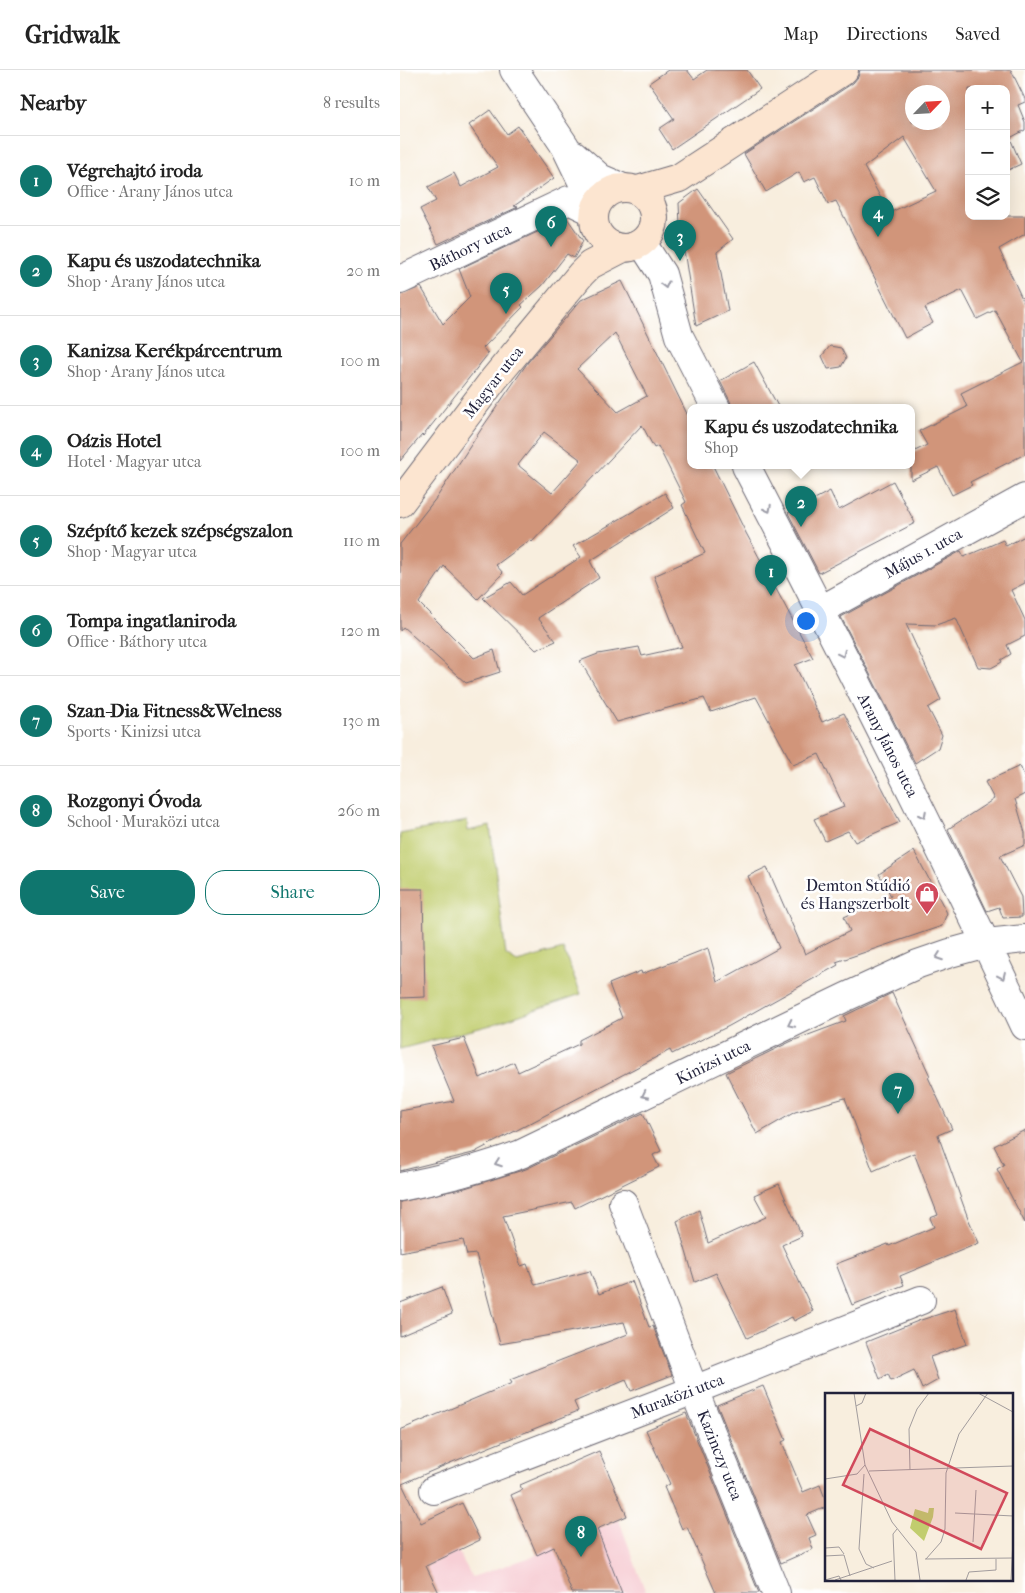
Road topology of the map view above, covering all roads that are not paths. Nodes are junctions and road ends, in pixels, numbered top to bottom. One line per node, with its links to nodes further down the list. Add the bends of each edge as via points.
1 (514, 70): 3 (street)
2 (844, 70): 4 (street)
3 (565, 146): 5 (street, via 600,178); 7 (street)
4 (679, 178): 5 (street); 6 (street)
5 (630, 189): 6 (street, via 650,202); 7 (street, via 611,190 602,196)
6 (655, 216): 8 (street, via 651,231)
7 (596, 218): 8 (street, via 604,241 613,246); 9 (street, Magyar utca); 10 (street, Báthory utca, via 569,200)
8 (632, 246): 9 (street, Magyar utca); 11 (street, one-way to 11, via 662,274 679,336)
9 (590, 265): 14 (street, Magyar utca, via 494,379)
10 (400, 280)
11 (714, 404)
12 (748, 469): 15 (street, Arany János utca, one-way to 15)
13 (1025, 498): 15 (street, Május 1. utca)
14 (400, 503)
15 (821, 610): 17 (street, Arany János utca, one-way to 17)
16 (1025, 939): 17 (street, Kinizsi utca)
17 (986, 942): 18 (street, Arany János utca, one-way to 18); 19 (street, Kinizsi utca, one-way to 19, via 918,964 521,1154 472,1171)
18 (1025, 1026)
19 (400, 1187)
20 (623, 1203): 22 (street, Kazinczy utca)
21 (920, 1300): 22 (street, Muraközi utca)
22 (694, 1390): 23 (street, Muraközi utca); 24 (street, Kazinczy utca)
23 (434, 1490)
24 (776, 1593)

